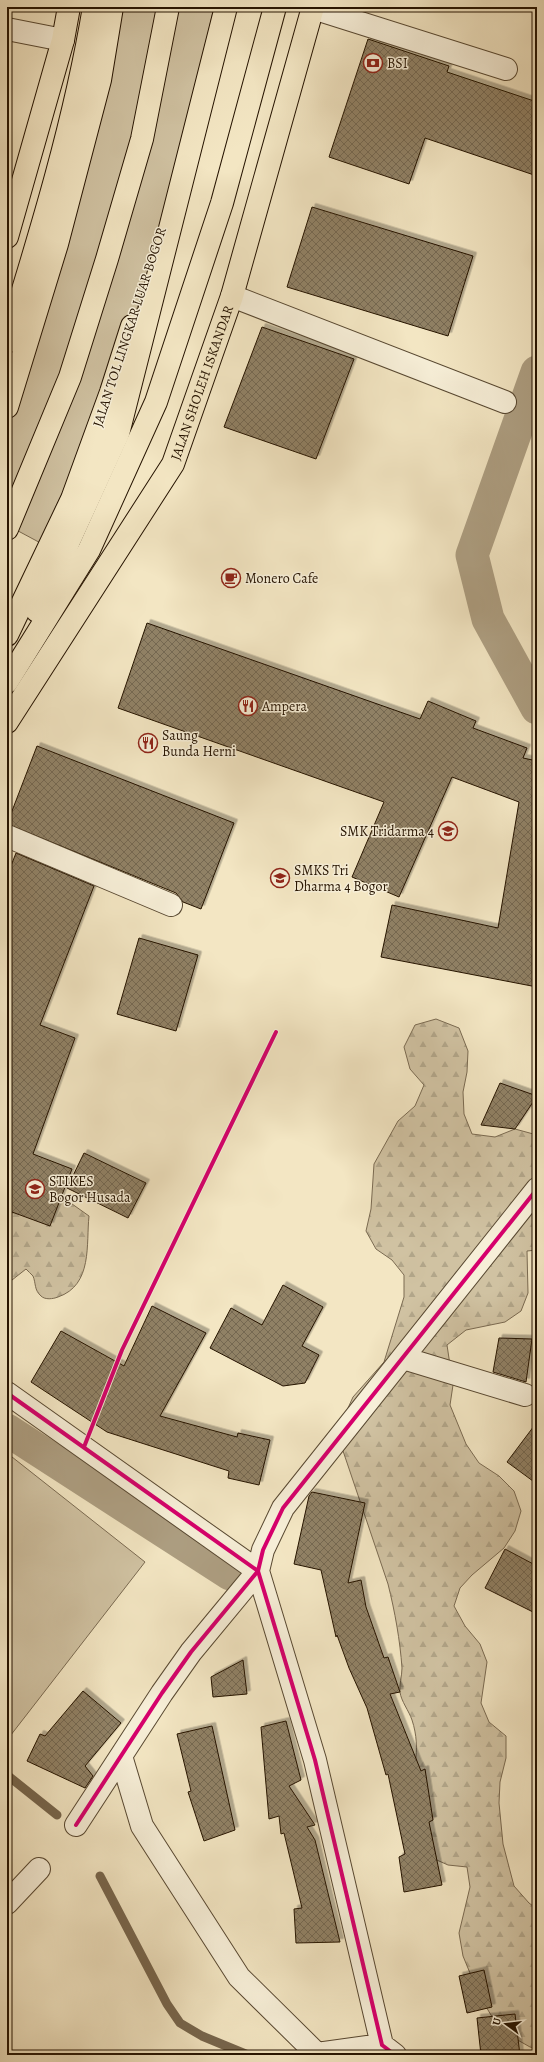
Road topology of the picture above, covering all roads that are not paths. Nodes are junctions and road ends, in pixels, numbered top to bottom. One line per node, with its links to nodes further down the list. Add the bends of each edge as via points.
1 (69, 7): 10 (highway)
2 (94, 7): 14 (highway, via 84,70 38,243)
3 (112, 7): 16 (highway, via 100,80 61,229)
4 (168, 7): 17 (highway, via 142,139 107,259 70,377)
5 (214, 7): 18 (highway, JALAN TOL LINGKAR LUAR BOGOR, via 181,155 150,268 111,392 72,499)
6 (226, 7): 19 (highway, via 118,434)
7 (275, 7): 20 (highway, via 222,203 156,402 89,550)
8 (313, 8): 11 (street); 13 (highway, JALAN SHOLEH ISKANDAR)
9 (7, 29): 10 (street)
10 (63, 40): 12 (highway)
11 (506, 69)
12 (9, 224)
13 (232, 296): 15 (street); 21 (highway, JALAN SHOLEH ISKANDAR, via 173,464)
14 (7, 342)
15 (505, 402)
16 (7, 407)
17 (7, 529)
18 (7, 635)
19 (7, 677)
20 (7, 682)
21 (7, 722)
22 (7, 836): 23 (street)
23 (171, 905)
24 (537, 1189): 25 (street)
25 (403, 1358): 27 (street); 28 (street, via 282,1508 263,1550)
26 (7, 1393): 28 (street)
27 (525, 1395)
28 (258, 1571): 29 (street, via 191,1652); 33 (street, via 315,1760)
29 (121, 1756): 30 (street); 33 (street, via 142,1826 239,1977 317,2054)
30 (76, 1825)
31 (39, 1868): 32 (street)
32 (7, 1903)
33 (388, 2050)

